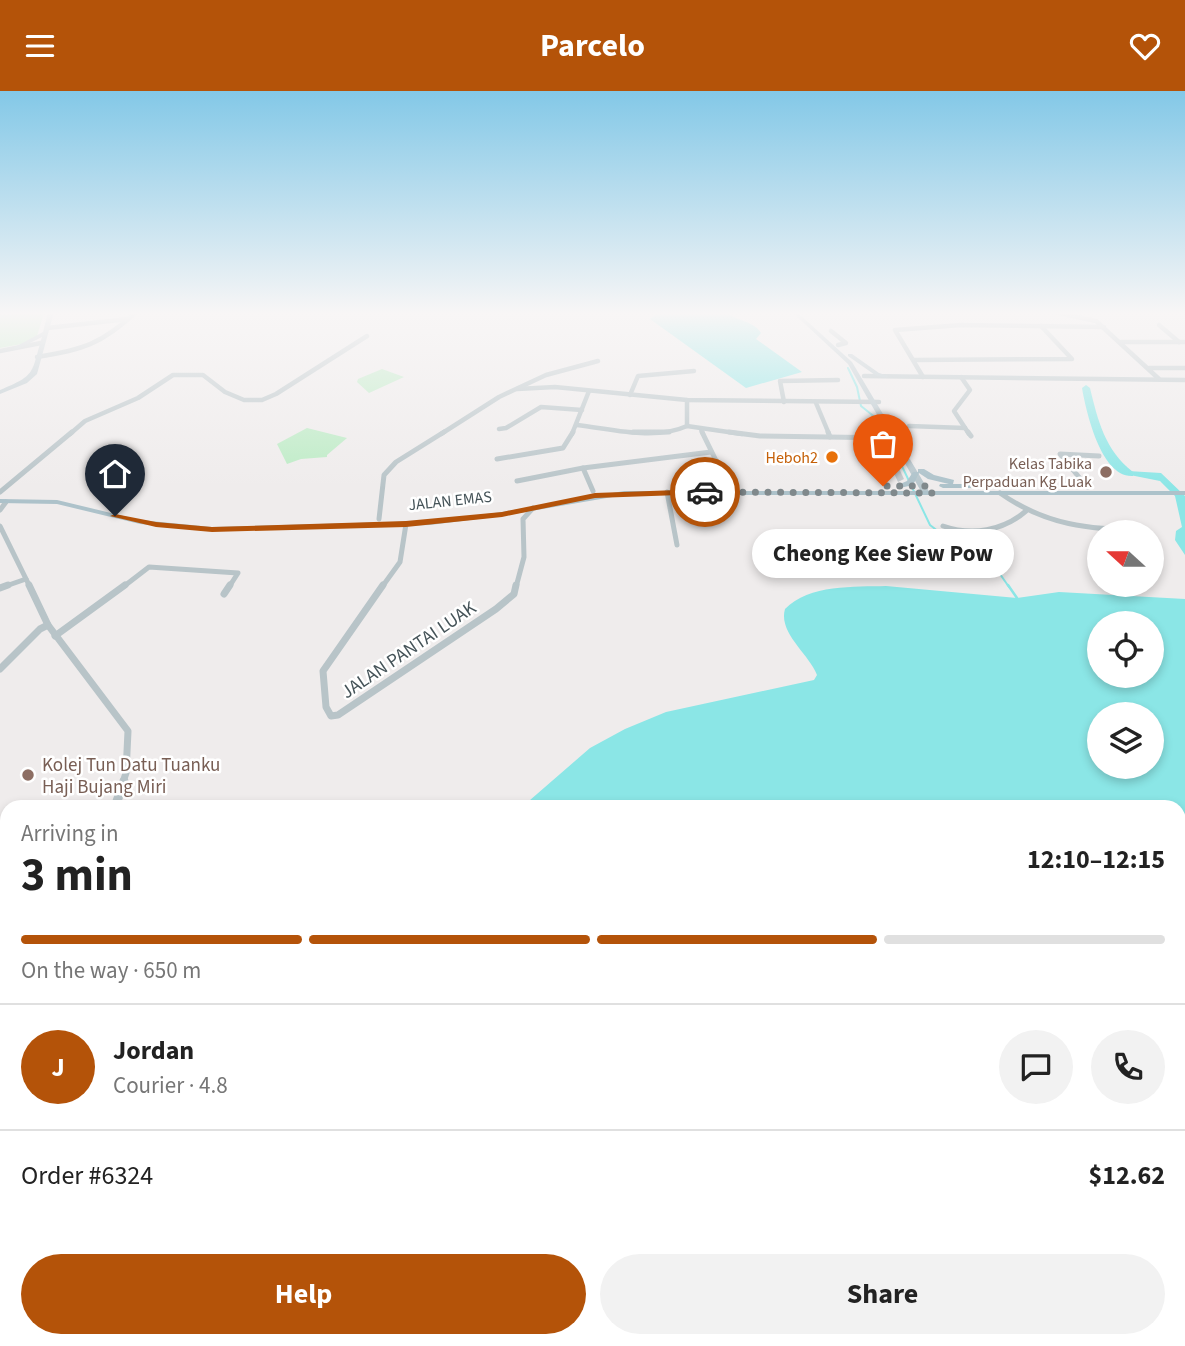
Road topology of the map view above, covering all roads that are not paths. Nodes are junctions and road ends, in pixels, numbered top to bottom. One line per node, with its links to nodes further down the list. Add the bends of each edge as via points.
1 (33, 371): 21 (street, via 28,380)
2 (313, 371): 54 (street, via 276,394 247,401 199,374 169,376 144,395 85,421)
3 (562, 371): 10 (street)
4 (694, 371): 23 (street, via 638,376)
5 (855, 371): 11 (street)
6 (857, 371): 11 (street)
7 (871, 371): 12 (street)
8 (920, 371): 13 (street)
9 (1151, 371): 15 (street)
10 (546, 375): 19 (street); 20 (street)
11 (860, 376): 12 (street); 18 (street); 26 (street)
12 (885, 376): 13 (street); 18 (street)
13 (923, 377): 14 (street)
14 (961, 377): 15 (street); 32 (street, via 970,390 954,411)
15 (1158, 379): 17 (street)
16 (838, 380): 25 (street, via 780,381)
17 (1185, 380)
18 (869, 383): 26 (street)
19 (546, 387): 20 (street); 22 (street)
20 (517, 389): 60 (street, via 391,467 383,478)
21 (0, 391)
22 (589, 391): 23 (street); 28 (street)
23 (630, 395): 24 (street)
24 (687, 400): 25 (street); 30 (street)
25 (784, 401): 27 (street)
26 (872, 402): 27 (street); 37 (street); 42 (street)
27 (816, 403): 36 (street)
28 (582, 410): 29 (street); 33 (street, via 541,407)
29 (577, 425): 30 (street, via 653,432 681,431); 40 (street, via 563,449)
30 (687, 426): 34 (street)
31 (909, 426): 32 (street)
32 (965, 428): 35 (street)
33 (499, 429)
34 (701, 429): 36 (street); 38 (street)
35 (971, 436)
36 (830, 437): 37 (street)
37 (894, 438): 42 (street)
38 (711, 452): 41 (street); 45 (street)
39 (1099, 456): 47 (street, via 1060,454)
40 (497, 459)
41 (583, 468): 43 (street); 49 (street)
42 (918, 473): 44 (main road); 46 (main road); 48 (street)
43 (517, 481)
44 (966, 485): 47 (main road); 48 (main road)
45 (729, 487): 46 (main road, JALAN EMAS); 49 (main road, JALAN EMAS)
46 (909, 487): 48 (main road); 52 (main road, JALAN EMAS)
47 (1087, 487): 50 (main road)
48 (928, 489): 53 (main road)
49 (593, 491): 60 (main road, JALAN EMAS, via 479,512)
50 (1152, 491): 51 (main road); 53 (main road)
51 (1185, 491)
52 (667, 492): 56 (main road, JALAN EMAS, via 595,496); 66 (street)
53 (1004, 493): 58 (street)
54 (1, 497): 55 (main road, JALAN EMAS); 57 (street); 60 (main road, JALAN EMAS, via 68,496 140,515 194,522)
55 (25, 502): 57 (main road); 62 (main road, JALAN EMAS, via 68,503 183,528)
56 (533, 508): 59 (main road, JALAN EMAS); 61 (street)
57 (0, 510)
58 (1026, 511): 64 (street, via 1013,522 983,530); 65 (street)
59 (508, 513): 61 (street); 62 (main road, JALAN EMAS)
60 (379, 519)
61 (523, 519): 62 (street, JALAN PANTAI LUAK, via 524,557 514,594 331,716 323,671 400,562)
62 (406, 524)
63 (0, 526): 67 (street)
64 (943, 526)
65 (1087, 529)
66 (677, 545)
67 (26, 579): 68 (street); 70 (street)
68 (0, 588)
69 (224, 594): 71 (street, via 241,573 149,566)
70 (48, 625): 71 (street); 72 (street)
71 (55, 636): 73 (street, via 128,731 126,773)
72 (0, 669)
73 (117, 800)

